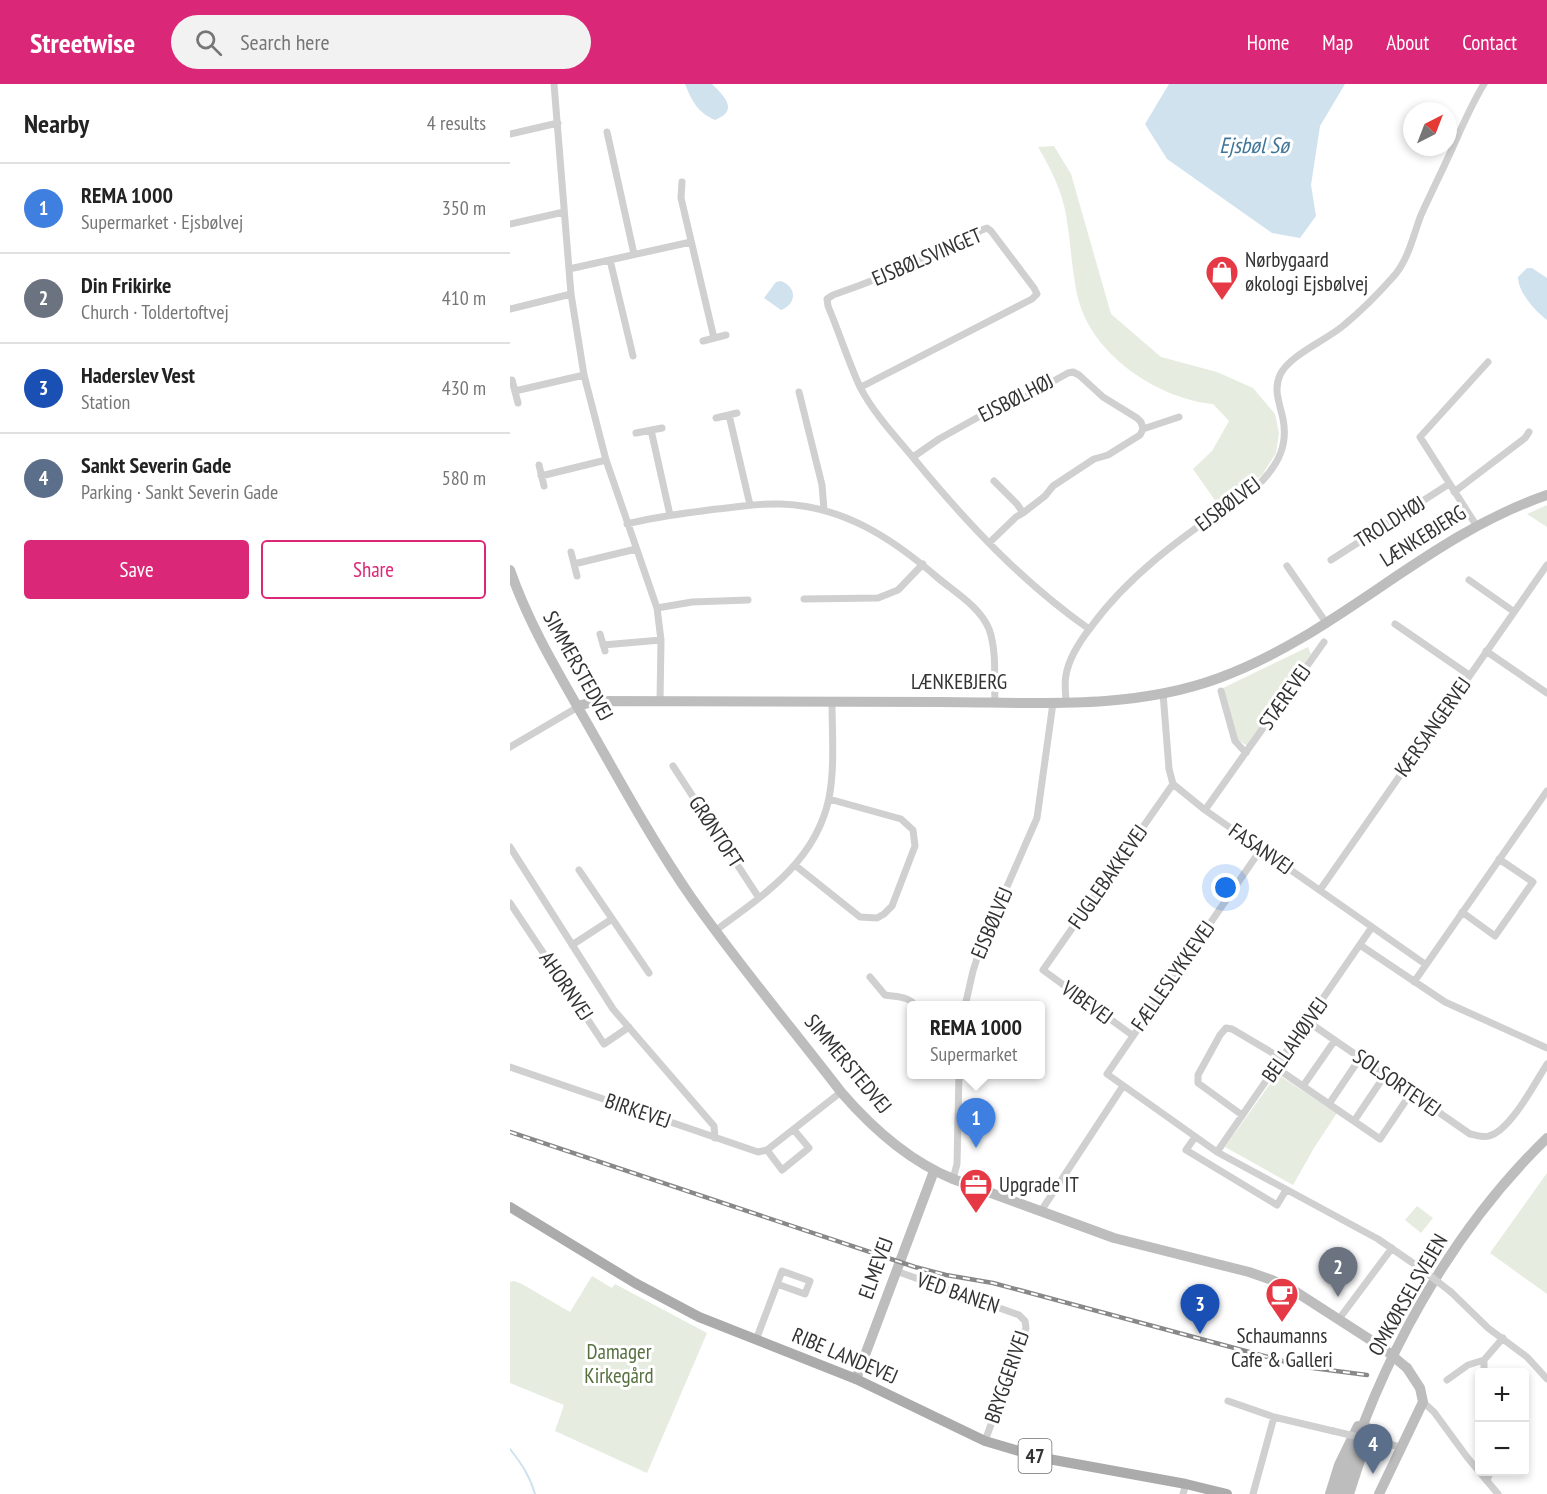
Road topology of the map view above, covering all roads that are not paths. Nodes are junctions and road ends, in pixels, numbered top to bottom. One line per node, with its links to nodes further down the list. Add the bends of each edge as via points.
1 (554, 84): 3 (street)
2 (1484, 84): 65 (street, EJSBØLVEJ, via 1395,275 1345,324 1294,359 1278,377 1276,393 1284,421 1284,440 1272,470 1152,560 1120,590)
3 (558, 123): 5 (street); 7 (street)
4 (607, 132): 10 (street)
5 (510, 134)
6 (682, 182): 9 (street, via 681,198)
7 (564, 212): 8 (street); 12 (street)
8 (510, 224)
9 (691, 242): 10 (street); 16 (street)
10 (634, 254): 11 (street)
11 (610, 260): 12 (street); 18 (street)
12 (569, 269): 13 (street)
13 (571, 294): 14 (street); 20 (street)
14 (510, 309)
15 (726, 335): 16 (street)
16 (714, 338): 17 (street)
17 (703, 340)
18 (633, 357)
19 (1488, 362): 38 (street, TROLDHØJ, via 1420,437)
20 (584, 375): 23 (street); 34 (street)
21 (512, 380): 23 (street)
22 (861, 387): 22 (street, EJSBØLSVINGET, via 1037,294 991,231 982,230 933,256 827,299); 33 (street, EJSBØLSVINGET)
23 (515, 391): 25 (street)
24 (800, 392): 43 (street, via 822,484)
25 (518, 403)
26 (1179, 417): 29 (street)
27 (716, 418): 42 (street, via 733,414)
28 (662, 428): 30 (street)
29 (1143, 429): 33 (street, EJSBØLHØJ, via 1137,418 1073,372 998,412 982,415); 44 (street, via 1140,435 1053,486)
30 (651, 430): 32 (street); 45 (street)
31 (1529, 432): 40 (street, TROLDHØJ)
32 (636, 433)
33 (913, 457): 48 (street, EJSBØLSVINGET)
34 (606, 460): 36 (street); 46 (street)
35 (538, 465): 36 (street)
36 (541, 476): 39 (street)
37 (994, 481): 44 (street)
38 (1449, 484): 40 (street, TROLDHØJ); 51 (street, TROLDHØJ)
39 (544, 486)
40 (1454, 492): 47 (street, TROLDHØJ)
41 (1547, 495): 47 (street, LÆNKEBJERG)
42 (750, 505): 43 (street, via 789,504); 45 (street)
43 (824, 510): 53 (street, via 871,528)
44 (1023, 513): 48 (street)
45 (670, 515): 46 (street)
46 (627, 524): 49 (street)
47 (1476, 525): 63 (street, LÆNKEBJERG, via 1431,551)
48 (989, 543): 65 (street, EJSBØLSVINGET, via 1025,580)
49 (636, 549): 52 (street); 61 (street)
50 (571, 552): 52 (street)
51 (1331, 560)
52 (574, 564): 57 (street)
53 (923, 564): 59 (street, via 898,590 878,598); 76 (street, via 975,609 986,624 993,648)
54 (1547, 565): 62 (street, KÆRSANGERVEJ)
55 (1287, 566): 63 (street)
56 (510, 570): 79 (street, SIMMERSTEDVEJ, via 537,634)
57 (577, 576)
58 (1469, 580): 62 (street)
59 (804, 599)
60 (748, 600): 61 (street)
61 (657, 608): 67 (street)
62 (1513, 611): 69 (street, KÆRSANGERVEJ)
63 (1327, 624): 72 (street, LÆNKEBJERG, via 1218,678)
64 (1395, 624): 70 (street)
65 (1089, 629): 78 (street, EJSBØLVEJ, via 1070,660 1065,678)
66 (600, 634): 67 (street, via 604,648)
67 (661, 640): 74 (street)
68 (1324, 642): 81 (street, STÆREVEJ)
69 (1486, 651): 70 (street, KÆRSANGERVEJ); 73 (street)
70 (1469, 675): 94 (street, KÆRSANGERVEJ)
71 (1221, 691): 81 (street, STÆREVEJ, via 1235,741)
72 (1163, 693): 78 (street, LÆNKEBJERG); 83 (street)
73 (1547, 693)
74 (660, 701): 75 (street, LÆNKEBJERG); 79 (street, LÆNKEBJERG, via 597,701)
75 (832, 702): 76 (street, LÆNKEBJERG); 85 (street)
76 (995, 702): 77 (street, LÆNKEBJERG)
77 (1053, 703): 78 (street, LÆNKEBJERG); 109 (street, EJSBØLVEJ, via 1037,818 981,946)
78 (1066, 703)
79 (577, 706): 80 (street); 100 (street, SIMMERSTEDVEJ, via 642,819)
80 (510, 747)
81 (1246, 753): 86 (street, STÆREVEJ)
82 (673, 766): 95 (street, GRØNTOFT)
83 (1173, 784): 86 (street, FASANVEJ); 104 (street, FUGLEBAKKEVEJ)
84 (1547, 791): 89 (street)
85 (829, 799): 91 (street, via 813,840); 91 (street, via 901,819 913,830 915,846 892,906 877,918 860,917)
86 (1205, 810): 88 (street, FASANVEJ)
87 (510, 847): 90 (street, AHORNVEJ)
88 (1261, 849): 94 (street, FASANVEJ); 112 (street, FÆLLESLYKKEVEJ)
89 (1500, 859): 97 (street); 97 (street, via 1533,882 1495,936)
90 (519, 863): 92 (street); 101 (street, AHORNVEJ)
91 (796, 866): 95 (street)
92 (510, 869)
93 (579, 870): 98 (street)
94 (1320, 890): 99 (street, FASANVEJ)
95 (759, 898): 100 (street)
96 (510, 903): 111 (street, AHORNVEJ, via 604,1044)
97 (1462, 912): 103 (street)
98 (612, 919): 101 (street, AHORNVEJ); 105 (street)
99 (1372, 927): 102 (street, BELLAHØJVEJ); 103 (street, FASANVEJ)
100 (716, 930): 124 (street, SIMMERSTEDVEJ)
101 (572, 945): 111 (street, AHORNVEJ)
102 (1360, 945): 107 (street); 110 (street, BELLAHØJVEJ)
103 (1425, 964): 107 (street)
104 (1042, 970): 112 (street, VIBEVEJ)
105 (649, 973)
106 (870, 977): 108 (street, via 885,995)
107 (1414, 982): 114 (street, via 1467,1013)
108 (913, 1001)
109 (966, 1001)
110 (1308, 1021): 113 (street, SOLSORTEVEJ); 115 (street, BELLAHØJVEJ)
111 (629, 1027): 131 (street, AHORNVEJ, via 714,1126)
112 (1132, 1035): 122 (street, FÆLLESLYKKEVEJ, via 1107,1074)
113 (1335, 1040): 116 (street, SOLSORTEVEJ); 123 (street)
114 (1547, 1048)
115 (1281, 1058): 119 (street, BELLAHØJVEJ); 127 (street, via 1232,1029 1226,1028 1220,1035 1198,1075 1198,1083)
116 (1360, 1058): 120 (street, SOLSORTEVEJ); 126 (street)
117 (1547, 1064): 125 (street, SOLSORTEVEJ, via 1505,1126 1490,1136 1470,1134)
118 (510, 1067): 131 (street, BIRKEVEJ)
119 (1275, 1067): 123 (street); 127 (street, BELLAHØJVEJ)
120 (1385, 1075): 125 (street, SOLSORTEVEJ); 128 (street)
121 (959, 1079): 136 (street, via 957,1164)
122 (1123, 1086): 130 (street); 139 (street)
123 (1303, 1086): 126 (street)
124 (842, 1092): 129 (street); 135 (street, SIMMERSTEDVEJ, via 884,1136)
125 (1411, 1093): 128 (street, via 1380,1139)
126 (1329, 1104): 128 (street)
127 (1242, 1115): 134 (street, BELLAHØJVEJ)
128 (1354, 1121)
129 (794, 1130): 133 (street); 133 (street, via 809,1148 783,1170)
130 (1195, 1137): 134 (street); 137 (street, via 1186,1150 1277,1205)
131 (715, 1138): 133 (street, BIRKEVEJ, via 758,1152)
132 (1547, 1138): 152 (street, OMKØRSELSVEJEN, via 1500,1188 1468,1230 1409,1326)
133 (767, 1150)
134 (1217, 1152): 137 (street)
135 (934, 1171): 136 (street, SIMMERSTEDVEJ); 141 (street, ELMEVEJ)
136 (953, 1179): 139 (street, SIMMERSTEDVEJ)
137 (1286, 1190): 140 (street)
138 (510, 1207): 146 (main road, RIBE LANDEVEJ / 47, via 663,1298)
139 (1041, 1211): 144 (street, SIMMERSTEDVEJ, via 1150,1248 1252,1273 1293,1290)
140 (1392, 1248): 144 (street); 145 (street, bridge)
141 (896, 1271): 143 (street, VED BANEN); 150 (street, ELMEVEJ)
142 (777, 1284): 142 (street, via 782,1271 810,1281 805,1294); 146 (street)
143 (1020, 1315): 156 (street, BRYGGERIVEJ, via 1026,1328)
144 (1339, 1319): 154 (street, SIMMERSTEDVEJ, bridge, via 1407,1368 1417,1382)
145 (1503, 1338): 147 (street); 149 (street)
146 (756, 1340): 150 (main road, RIBE LANDEVEJ / 47)
147 (1484, 1360): 148 (street); 151 (street, via 1468,1365)
148 (1484, 1368)
149 (1547, 1379)
150 (856, 1380): 156 (main road, RIBE LANDEVEJ / 47)
151 (1447, 1380)
152 (1374, 1397): 163 (street, via 1349,1442); 164 (street, OMKØRSELSVEJEN); 165 (street, via 1364,1448)
153 (1228, 1401): 155 (street)
154 (1423, 1402): 157 (street); 159 (street)
155 (1274, 1417): 157 (street, bridge); 162 (street)
156 (985, 1441): 160 (main road, RIBE LANDEVEJ / 47)
157 (1400, 1447): 166 (street)
158 (1489, 1476): 159 (street)
159 (1487, 1481): 167 (street)
160 (1184, 1489): 161 (main road, RIBE LANDEVEJ / 47)
161 (1227, 1494)
162 (1252, 1494)
163 (1330, 1494)
164 (1340, 1494)
165 (1349, 1494)
166 (1379, 1494)
167 (1498, 1494)

